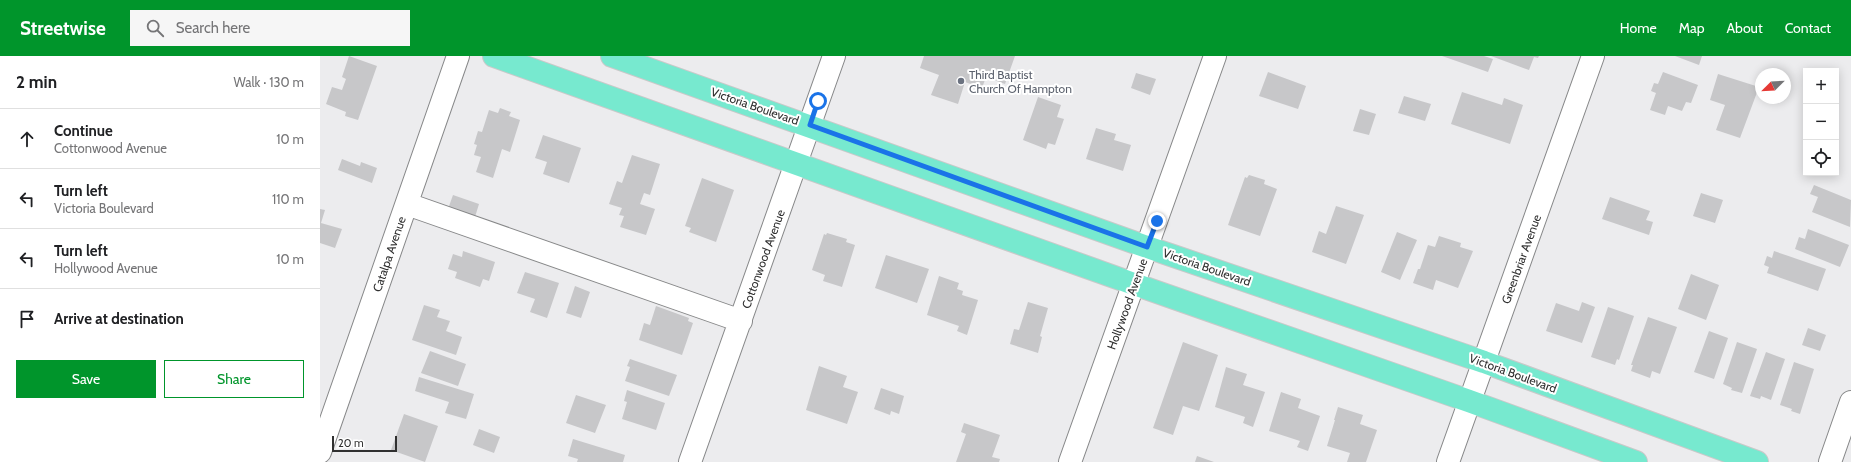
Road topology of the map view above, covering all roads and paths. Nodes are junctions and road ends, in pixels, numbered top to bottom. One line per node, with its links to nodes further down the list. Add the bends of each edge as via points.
1 (458, 56): 9 (street, Catalpa Avenue)
2 (494, 56): 8 (main road)
3 (612, 56): 7 (main road, Victoria Boulevard)
4 (834, 56): 7 (street, Cottonwood Avenue)
5 (1215, 56): 10 (street, Hollywood Avenue)
6 (1593, 56): 13 (street, Greenbriar Avenue)
7 (810, 125): 8 (street, Cottonwood Avenue); 10 (main road, Victoria Boulevard)
8 (796, 163): 11 (main road); 12 (street, Cottonwood Avenue)
9 (407, 204): 12 (street); 16 (street, Catalpa Avenue)
10 (1147, 247): 11 (street, Hollywood Avenue); 13 (main road, Victoria Boulevard)
11 (1134, 284): 14 (main road); 18 (street, Hollywood Avenue)
12 (741, 321): 17 (street, Cottonwood Avenue)
13 (1484, 362): 14 (street, Greenbriar Avenue); 21 (main road, Victoria Boulevard)
14 (1469, 401): 19 (street, Greenbriar Avenue); 20 (main road)
15 (1851, 402): 22 (street)
16 (320, 452)
17 (690, 462)
18 (1070, 462)
19 (1448, 462)
20 (1636, 462)
21 (1757, 462)
22 (1830, 462)

